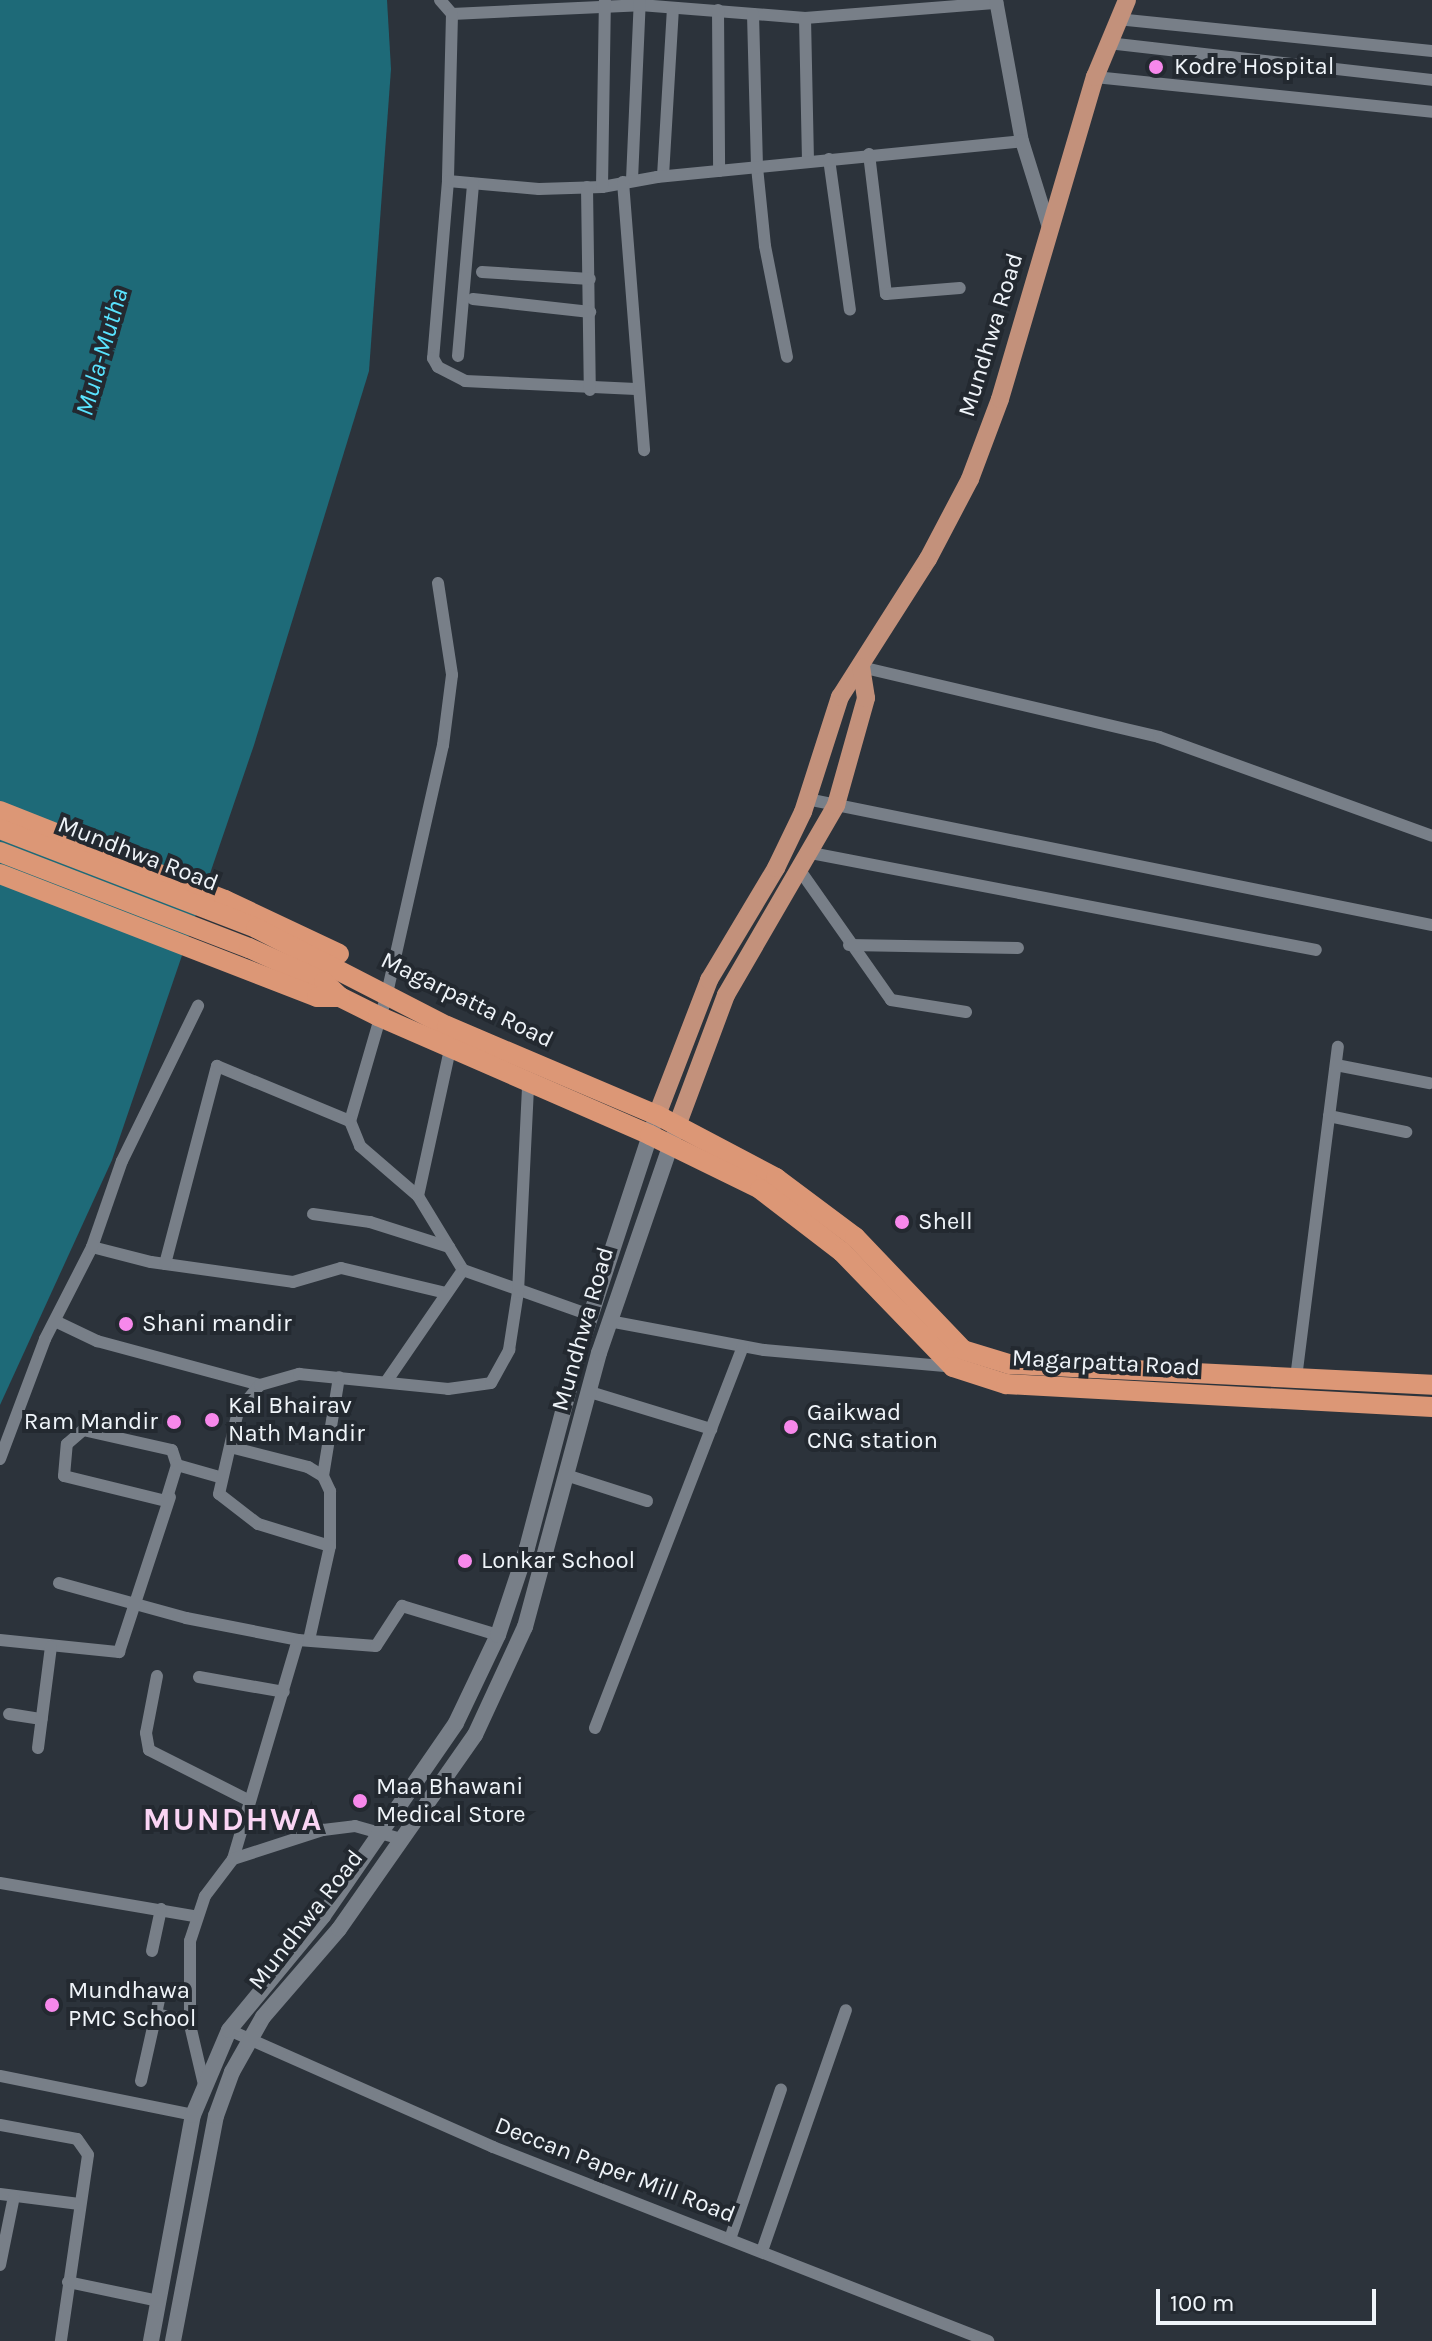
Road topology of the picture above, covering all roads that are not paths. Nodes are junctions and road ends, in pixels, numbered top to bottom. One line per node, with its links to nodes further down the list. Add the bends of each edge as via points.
1 (440, 0): 9 (street)
2 (772, 0): 11 (street)
3 (1127, 0): 13 (main road, Mundhwa Road)
4 (997, 1): 12 (street); 19 (street)
5 (640, 3): 6 (street); 7 (street); 27 (street)
6 (604, 5): 9 (street); 30 (street)
7 (676, 5): 8 (street); 25 (street)
8 (718, 10): 10 (street); 24 (street)
9 (452, 14): 26 (street)
10 (753, 14): 11 (street); 23 (street)
11 (771, 14): 12 (street)
12 (805, 18): 22 (street)
13 (1117, 19): 14 (main road, Mundhwa Road); 15 (street)
14 (1108, 43): 16 (main road, Mundhwa Road); 17 (street)
15 (1432, 51)
16 (1095, 77): 18 (street); 31 (main road, Mundhwa Road)
17 (1432, 80)
18 (1432, 112)
19 (1022, 141): 20 (street); 31 (street)
20 (869, 154): 21 (street); 34 (street, via 886,294)
21 (829, 159): 22 (street); 36 (street)
22 (808, 162): 23 (street)
23 (757, 167): 24 (street); 39 (street, via 765,246)
24 (719, 171): 25 (street)
25 (663, 176): 27 (street)
26 (448, 181): 28 (street); 41 (street, via 430,349 438,367 465,381)
27 (627, 181): 30 (street); 40 (street)
28 (473, 184): 29 (street); 38 (street)
29 (587, 187): 30 (street); 33 (street)
30 (602, 187)
31 (1050, 232): 44 (main road, Mundhwa Road, via 970,479)
32 (482, 272): 33 (street)
33 (590, 279): 37 (street)
34 (960, 288)
35 (473, 299): 37 (street)
36 (850, 310)
37 (590, 312): 41 (street)
38 (458, 356)
39 (787, 357)
40 (636, 389): 41 (street); 42 (street)
41 (590, 390)
42 (644, 450)
43 (438, 583): 60 (street, via 452,675 443,745)
44 (861, 667): 45 (main road, Mundhwa Road, via 840,697); 46 (main road, Mundhwa Road, via 866,698); 49 (street, via 1159,737)
45 (807, 799): 46 (street); 69 (main road, Mundhwa Road, via 776,868 709,980)
46 (836, 805): 51 (main road, Mundhwa Road); 55 (street)
47 (0, 811): 54 (highway)
48 (0, 829): 54 (highway, Mundhwa Road)
49 (1432, 836)
50 (0, 852): 59 (highway)
51 (811, 853): 52 (main road, Mundhwa Road); 58 (street)
52 (799, 869): 56 (street); 74 (main road, Mundhwa Road, via 726,995)
53 (0, 874): 59 (highway)
54 (260, 922): 60 (highway, Magarpatta Road)
55 (1432, 925)
56 (849, 945): 57 (street); 62 (street, via 891,1000 915,1008)
57 (1018, 948)
58 (1316, 950)
59 (242, 956): 63 (highway, via 324,982 340,997)
60 (387, 994): 63 (street); 69 (highway, Magarpatta Road, via 447,1026)
61 (198, 1006): 77 (street, via 122,1161)
62 (966, 1012)
63 (378, 1016): 65 (highway, Magarpatta Road); 71 (street)
64 (1338, 1047): 66 (street)
65 (450, 1049): 68 (highway, Magarpatta Road); 75 (street)
66 (1336, 1065): 67 (street); 70 (street)
67 (1429, 1083)
68 (528, 1084): 73 (highway, Magarpatta Road); 81 (street)
69 (657, 1115): 73 (main road, Mundhwa Road); 74 (highway)
70 (1329, 1116): 72 (street); 89 (street)
71 (350, 1121): 75 (street, via 360,1146); 79 (street, via 217,1066)
72 (1406, 1132)
73 (650, 1135): 74 (highway); 83 (main road, Mundhwa Road)
74 (674, 1135): 85 (main road, Mundhwa Road); 87 (highway, Magarpatta Road, via 760,1189 842,1252); 89 (highway, Magarpatta Road, via 776,1178 820,1209 855,1237 963,1350 1009,1364)
75 (418, 1196): 78 (street)
76 (313, 1214): 78 (street, via 370,1222)
77 (92, 1247): 79 (street); 84 (street)
78 (449, 1247): 80 (street)
79 (165, 1264): 82 (street, via 293,1282 341,1268)
80 (463, 1270): 81 (street); 82 (street)
81 (518, 1292): 83 (street); 90 (street, via 509,1350 491,1383 448,1389)
82 (446, 1293): 90 (street)
83 (590, 1315): 107 (main road, Mundhwa Road)
84 (55, 1321): 91 (street, via 97,1341); 97 (street)
85 (609, 1321): 86 (street); 93 (main road, Mundhwa Road)
86 (743, 1347): 87 (street); 95 (street)
87 (953, 1367): 94 (highway, Magarpatta Road, via 1006,1384)
88 (339, 1377): 90 (street); 91 (street, via 299,1374); 99 (street)
89 (1296, 1378): 92 (highway, Magarpatta Road)
90 (386, 1382)
91 (260, 1385): 96 (street, via 238,1411)
92 (1428, 1385)
93 (590, 1392): 95 (street); 100 (main road, Mundhwa Road)
94 (1432, 1408)
95 (711, 1429): 116 (street)
96 (230, 1447): 99 (street, via 308,1467); 101 (street)
97 (0, 1459)
98 (177, 1465): 101 (street); 102 (street); 102 (street, via 176,1454 166,1446 100,1431 72,1435 64,1457 61,1470 71,1480 155,1502)
99 (323, 1476): 104 (street, via 330,1491)
100 (569, 1476): 103 (street); 120 (main road, Mundhwa Road, via 525,1627 505,1675 475,1735)
101 (219, 1477): 104 (street, via 219,1494 243,1515)
102 (170, 1495): 106 (street)
103 (647, 1501)
104 (330, 1546): 109 (street)
105 (59, 1583): 106 (street)
106 (138, 1605): 109 (street); 110 (street, via 119,1652)
107 (498, 1635): 109 (street, via 402,1606 376,1646); 119 (main road, Mundhwa Road, via 456,1723)
108 (0, 1640): 110 (street)
109 (304, 1640): 113 (street)
110 (51, 1647): 115 (street)
111 (157, 1676): 118 (street, via 146,1733 149,1750)
112 (199, 1677): 113 (street)
113 (284, 1692): 118 (street)
114 (9, 1714): 115 (street)
115 (42, 1719): 117 (street)
116 (595, 1728)
117 (38, 1748)
118 (248, 1800): 121 (street)
119 (381, 1830): 120 (street); 121 (street, via 323,1830); 130 (main road, Mundhwa Road, via 323,1916)
120 (401, 1839): 131 (main road, Mundhwa Road, via 339,1929)
121 (233, 1859): 124 (street)
122 (0, 1883): 123 (street)
123 (161, 1909): 124 (street); 125 (street)
124 (194, 1916): 129 (street)
125 (152, 1951)
126 (161, 1991): 128 (street)
127 (846, 2010): 142 (street)
128 (156, 2014): 129 (street); 133 (street)
129 (190, 2021): 134 (street)
130 (229, 2030): 131 (street, Deccan Paper Mill Road); 134 (main road, Mundhwa Road)
131 (250, 2039): 141 (street, Deccan Paper Mill Road, via 493,2147); 146 (main road, Mundhwa Road, via 216,2116)
132 (0, 2076): 136 (street)
133 (141, 2081)
134 (205, 2089): 136 (main road, Mundhwa Road)
135 (781, 2089): 141 (street)
136 (193, 2115): 144 (main road, Mundhwa Road)
137 (0, 2125): 140 (street, via 84,2144 88,2155)
138 (0, 2194): 139 (street)
139 (14, 2196): 140 (street); 143 (street)
140 (79, 2204): 145 (street)
141 (730, 2239): 142 (street, Deccan Paper Mill Road)
142 (762, 2251): 151 (street, Deccan Paper Mill Road)
143 (0, 2265)
144 (163, 2278): 146 (main road); 147 (main road, Mundhwa Road)
145 (68, 2282): 147 (street); 148 (street)
146 (184, 2282): 150 (main road, Mundhwa Road)
147 (158, 2301): 149 (main road, Mundhwa Road)
148 (61, 2341)
149 (151, 2341)
150 (173, 2341)
151 (988, 2341)

